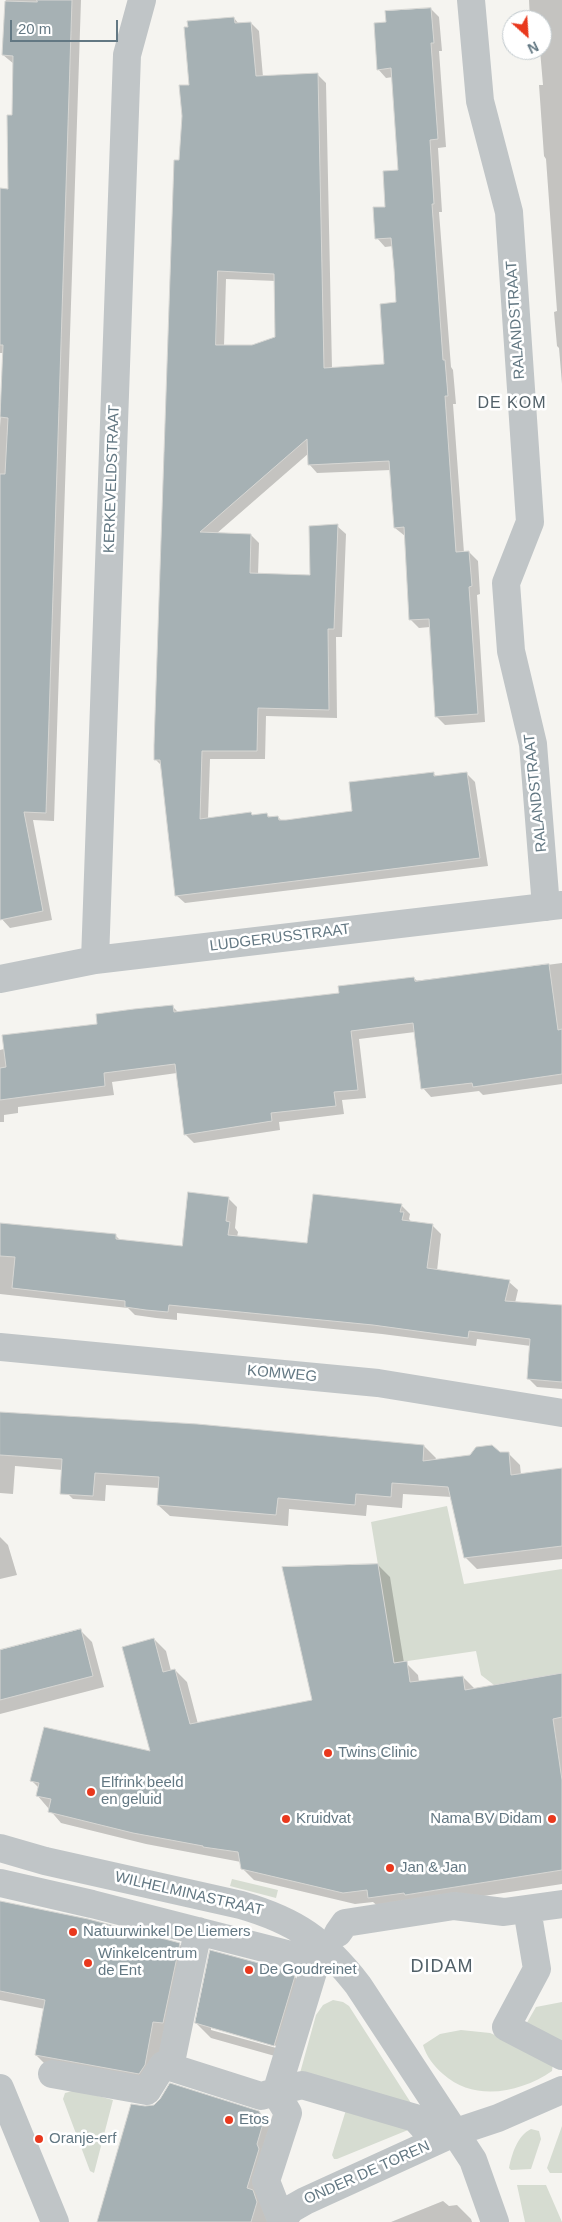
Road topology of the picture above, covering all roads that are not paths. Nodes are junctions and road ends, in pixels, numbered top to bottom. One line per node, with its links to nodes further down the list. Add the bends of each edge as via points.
1 (142, 0): 4 (street, KERKEVELDSTRAAT, via 127,55)
2 (471, 0): 3 (street, RALANDSTRAAT, via 480,101 509,212 530,522 506,583 511,651 533,744)
3 (554, 906): 4 (street, LUDGERUSSTRAAT)
4 (95, 960): 5 (street, LUDGERUSSTRAAT)
5 (0, 980)
6 (0, 1347): 7 (street, KOMWEG, via 378,1383)
7 (562, 1413)
8 (0, 1848): 21 (street, WILHELMINASTRAAT, via 241,1905 273,1914 298,1926 343,1965)
9 (0, 1883): 12 (street)
10 (562, 1904): 11 (street)
11 (527, 1909): 13 (street, via 504,1912 454,1906 345,1923); 14 (street, via 537,1969 506,2027)
12 (198, 1931): 15 (street); 19 (street, via 287,1954 315,1965)
13 (338, 1933)
14 (562, 2056)
15 (170, 2067): 16 (street, via 163,2065 147,2092); 19 (street)
16 (52, 2074)
17 (0, 2088): 23 (street)
18 (562, 2090): 21 (street, ONDER DE TOREN)
19 (268, 2094): 20 (street, via 302,2085 414,2118); 22 (street, via 288,2113 266,2181)
20 (424, 2128)
21 (456, 2132): 22 (street, ONDER DE TOREN, via 305,2200 291,2209); 24 (street, WILHELMINASTRAAT, via 473,2160)
22 (282, 2221)
23 (55, 2222)
24 (495, 2222)

